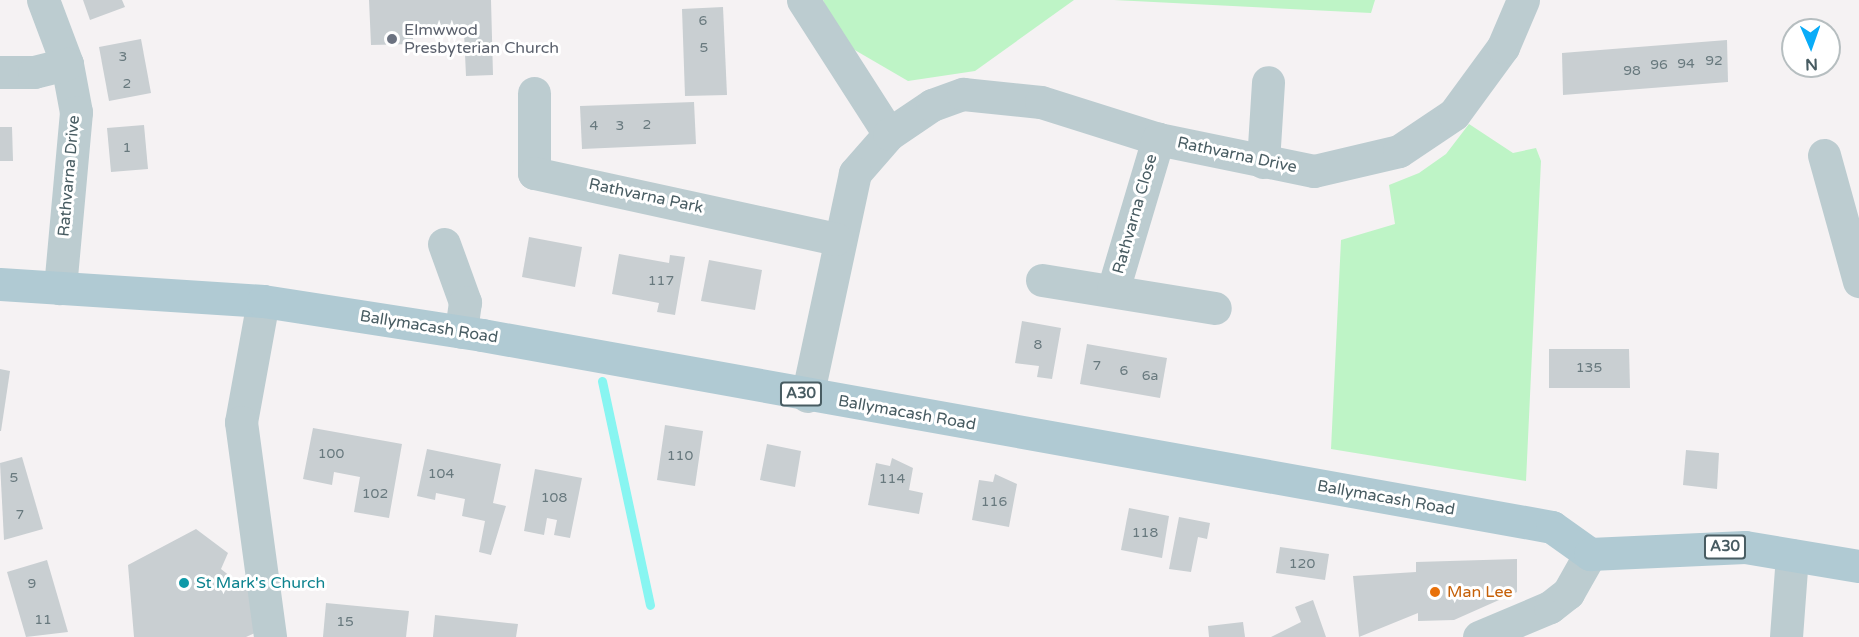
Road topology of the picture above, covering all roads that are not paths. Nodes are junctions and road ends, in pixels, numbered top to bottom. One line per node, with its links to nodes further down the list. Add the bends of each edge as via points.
1 (43, 0): 4 (street, Rathvarna Drive)
2 (803, 0): 8 (street)
3 (1523, 0): 11 (street, Rathvarna Drive, via 1503,47 1454,114 1399,151 1314,171)
4 (67, 64): 5 (street, via 34,72); 17 (street, Rathvarna Drive, via 76,112)
5 (0, 72)
6 (1268, 82): 11 (street)
7 (534, 93): 12 (street, Rathvarna Park, via 534,173)
8 (889, 134): 9 (street, Rathvarna Drive, via 932,105 963,94 1041,102); 12 (street, via 855,173)
9 (1158, 139): 11 (street, Rathvarna Drive); 18 (street, Rathvarna Close)
10 (1824, 155): 15 (street)
11 (1263, 162)
12 (836, 239): 22 (street)
13 (444, 244): 21 (street, via 465,302)
14 (1042, 280): 18 (street, Rathvarna Close)
15 (1859, 281)
16 (0, 284): 17 (main road, Ballymacash Road / A30)
17 (60, 288): 19 (main road, Ballymacash Road / A30)
18 (1113, 290): 20 (street, Rathvarna Close)
19 (263, 301): 21 (main road, Ballymacash Road / A30); 26 (street, via 241,422)
20 (1215, 308)
21 (460, 332): 22 (main road, Ballymacash Road / A30)
22 (807, 396): 23 (main road, Ballymacash Road / A30, via 1552,527)
23 (1590, 554): 24 (main road, A30, via 1745,547); 27 (street, via 1568,592 1550,608)
24 (1792, 555): 25 (main road, A30); 28 (street)
25 (1859, 566)
26 (270, 637)
27 (1479, 637)
28 (1786, 637)

